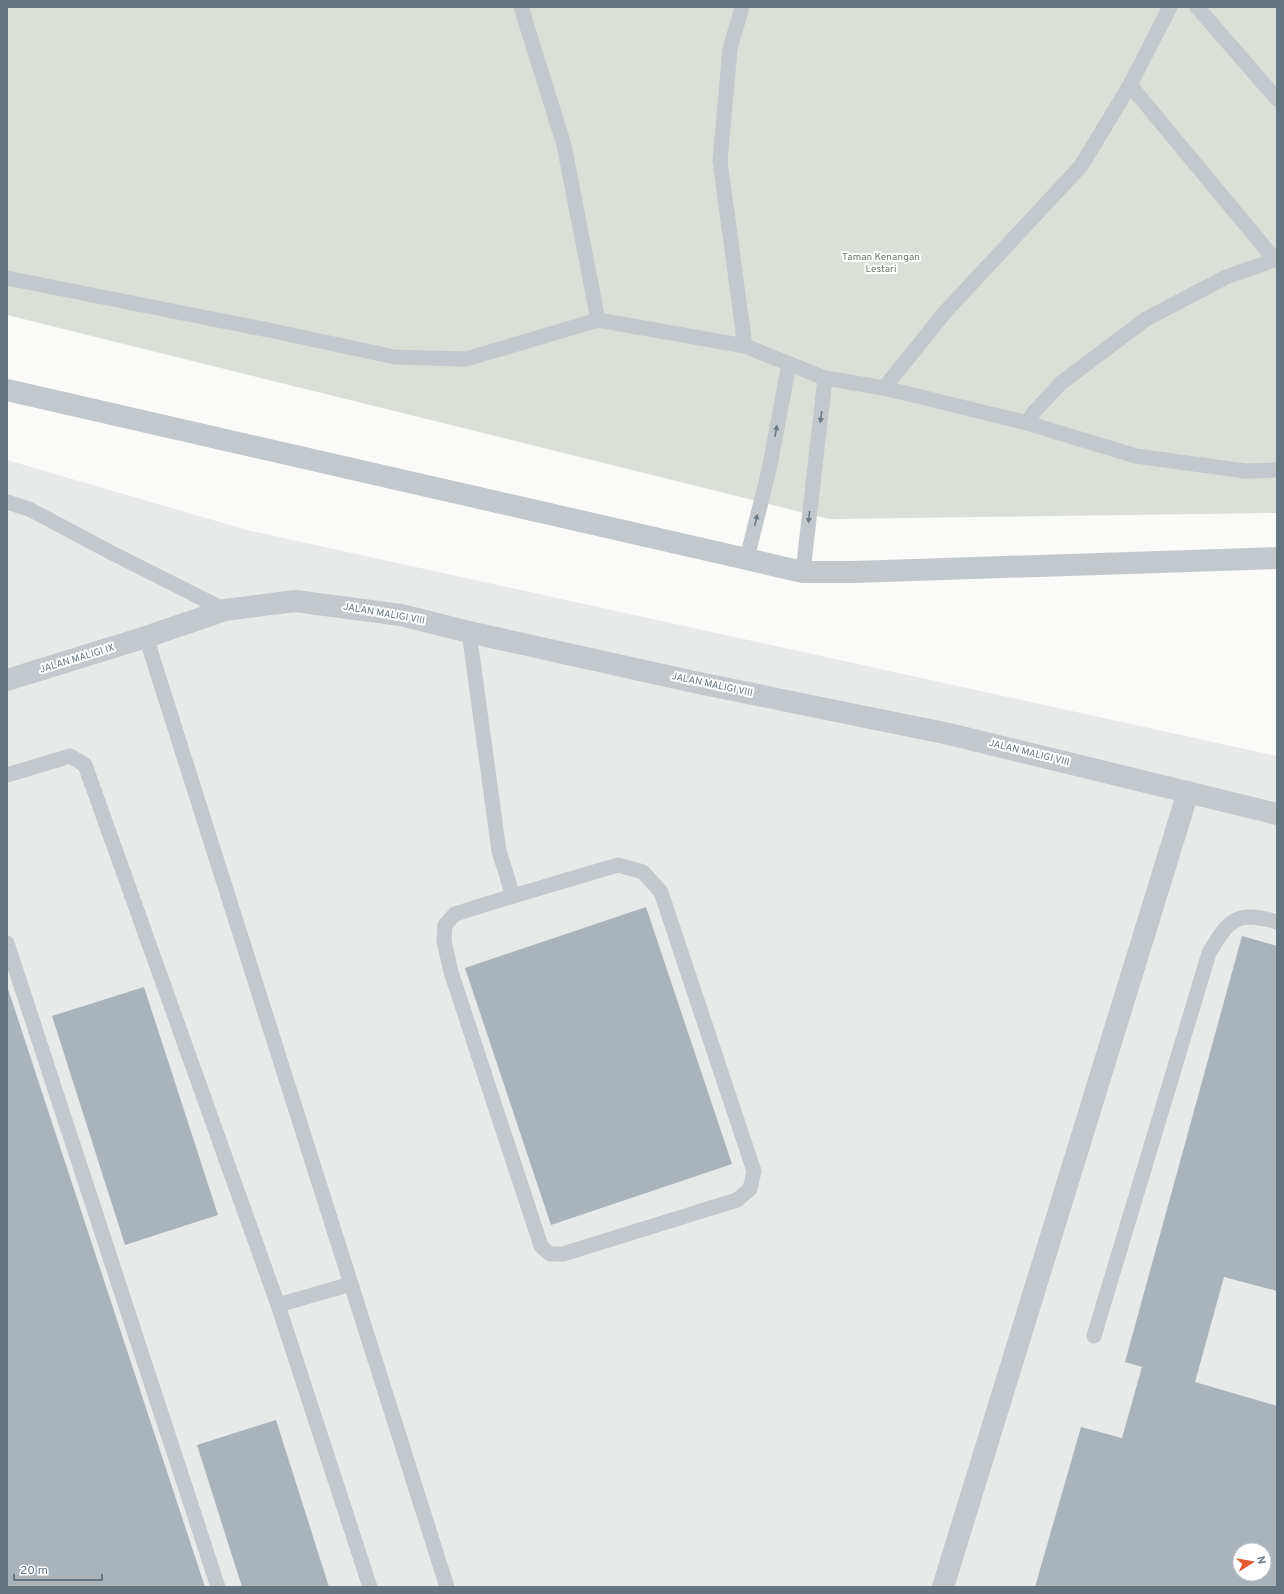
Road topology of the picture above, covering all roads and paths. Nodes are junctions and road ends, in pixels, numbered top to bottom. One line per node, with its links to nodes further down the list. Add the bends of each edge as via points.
1 (522, 7): 9 (lane, via 564,146)
2 (742, 7): 10 (lane, via 730,49 720,161)
3 (1170, 7): 5 (lane)
4 (1197, 7): 6 (lane)
5 (1130, 85): 7 (lane); 13 (lane, via 1081,166 946,311)
6 (1277, 99)
7 (1276, 259): 15 (lane, via 1226,277 1146,319 1061,383)
8 (7, 278): 9 (lane, via 394,357 466,359)
9 (598, 320): 10 (lane)
10 (745, 346): 11 (lane)
11 (789, 364): 12 (lane); 18 (lane, one-way to 11)
12 (825, 378): 13 (lane); 20 (lane, one-way to 20)
13 (884, 388): 15 (lane)
14 (7, 390): 18 (street)
15 (1027, 423): 16 (lane, via 1136,456 1244,471)
16 (1277, 470)
17 (7, 502): 21 (lane, via 29,509)
18 (747, 558): 20 (street)
19 (1277, 558): 20 (street)
20 (803, 572)
21 (225, 610): 22 (street, JALAN MALIGI VIII, via 295,601 401,615); 23 (street, JALAN MALIGI VIII)
22 (469, 632): 26 (street, JALAN MALIGI VIII, via 694,682 949,734); 28 (lane, via 498,851)
23 (146, 637): 24 (street, JALAN MALIGI IX); 31 (lane)
24 (7, 680)
25 (7, 775): 32 (lane, via 70,756 85,765)
26 (1188, 792): 27 (street, JALAN MALIGI VIII); 37 (street)
27 (1277, 814)
28 (513, 896): 28 (lane, via 454,914 445,925 444,941 451,972 542,1246 550,1254 563,1254 737,1200 750,1189 754,1171 661,892 643,872 618,865)
29 (1277, 922): 33 (lane, via 1251,916 1234,920 1220,934 1209,953)
30 (7, 943): 34 (lane)
31 (351, 1284): 32 (lane); 36 (lane)
32 (278, 1304): 35 (lane)
33 (1094, 1336)
34 (218, 1587)
35 (370, 1587)
36 (447, 1587)
37 (943, 1587)

